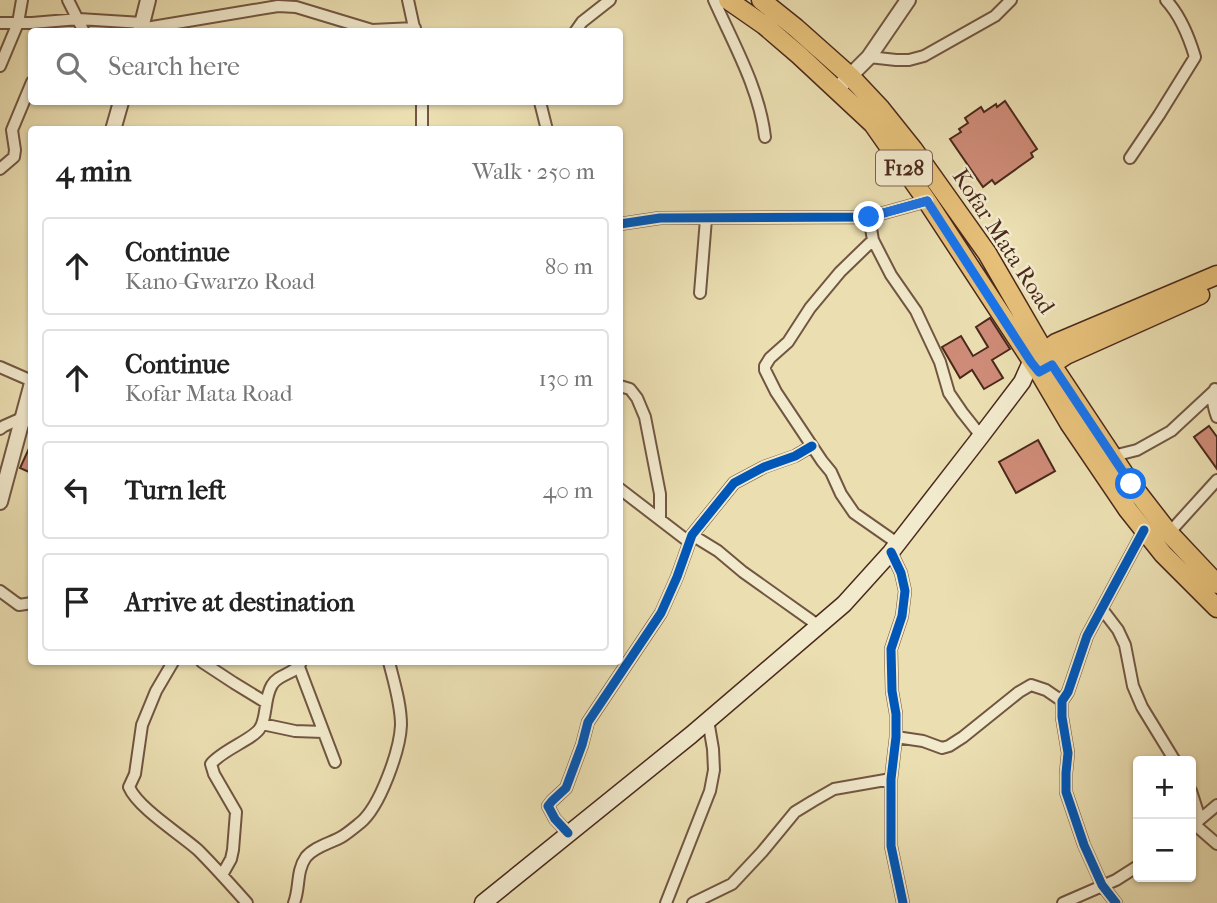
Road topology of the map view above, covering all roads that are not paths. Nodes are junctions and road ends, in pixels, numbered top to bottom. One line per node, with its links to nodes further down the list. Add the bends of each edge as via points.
1 (22, 0): 14 (street)
2 (68, 0): 12 (street)
3 (148, 0): 17 (street)
4 (408, 0): 19 (street)
5 (610, 0): 20 (street)
6 (714, 0): 32 (street, via 755,91)
7 (728, 0): 24 (main road, Kofar Mata Road / F128, via 764,25)
8 (761, 0): 23 (main road, Kofar Mata Road / F128)
9 (908, 0): 21 (street)
10 (1011, 0): 21 (street, via 995,16 924,56 909,60)
11 (1166, 0): 33 (street, via 1195,57)
12 (79, 19): 14 (street); 15 (street); 16 (street); 17 (street)
13 (0, 23): 14 (street)
14 (18, 23): 22 (street)
15 (71, 28)
16 (82, 28)
17 (140, 28): 18 (street, via 278,6)
18 (365, 28)
19 (415, 28)
20 (578, 28)
21 (869, 57): 23 (street)
22 (0, 66)
23 (850, 76): 24 (street); 43 (main road, Kofar Mata Road / F128, via 881,108 987,253)
24 (836, 90): 35 (main road, Kofar Mata Road / F128, via 873,124)
25 (28, 92): 34 (street, via 12,130 14,157)
26 (119, 105): 29 (street)
27 (422, 105): 30 (street)
28 (541, 105): 31 (street)
29 (116, 126)
30 (422, 126)
31 (546, 126)
32 (765, 137)
33 (1130, 158)
34 (0, 169)
35 (927, 201): 36 (street); 43 (main road, Kofar Mata Road / F128)
36 (869, 217): 37 (street); 39 (street)
37 (706, 219): 38 (street, via 660,218); 42 (street)
38 (623, 224)
39 (873, 240): 51 (street, via 916,311 949,393); 52 (street, via 840,272 765,366 776,392)
40 (1217, 275): 43 (main road, via 1056,344)
41 (1217, 287): 43 (main road)
42 (700, 293)
43 (1042, 363): 51 (main road); 53 (main road, F128); 58 (main road, F128, via 1092,457)
44 (0, 367): 45 (street)
45 (28, 380)
46 (623, 387): 57 (street, via 637,398 645,417 660,494)
47 (1215, 389): 48 (street); 53 (street, via 1171,430 1138,450)
48 (1217, 417)
49 (27, 421): 50 (street); 56 (street)
50 (0, 429)
51 (981, 436): 61 (main road)
52 (812, 446): 60 (street, via 734,483); 61 (street, via 854,513)
53 (1112, 456): 59 (main road, F128)
54 (1217, 480): 59 (street)
55 (623, 491): 57 (street)
56 (0, 502)
57 (660, 519): 60 (street)
58 (1144, 530): 65 (main road, F128); 66 (street)
59 (1169, 533): 62 (main road, F128)
60 (690, 538): 67 (street, via 718,551); 85 (street, via 661,613 588,722 566,788 548,806)
61 (894, 548): 67 (main road); 78 (street, via 905,591 891,649)
62 (1217, 584)
63 (0, 591): 64 (street, via 19,605)
64 (28, 604)
65 (1217, 608)
66 (1102, 609): 73 (street); 79 (street, via 1125,645 1142,707)
67 (819, 626): 75 (main road)
68 (171, 665): 88 (street, via 142,725 130,787 159,820)
69 (207, 665): 74 (street)
70 (299, 665): 74 (street, via 272,683)
71 (300, 665): 77 (street)
72 (390, 665): 91 (street, via 401,725 380,797 365,820 306,858 298,874)
73 (1062, 701): 78 (street, via 1031,685 949,746); 89 (street, via 1068,753 1066,792)
74 (265, 702): 76 (street)
75 (708, 720): 85 (main road); 93 (street, via 714,770 710,791)
76 (262, 724): 77 (street); 88 (street, via 211,764 236,812 233,850)
77 (323, 732): 80 (street)
78 (896, 737): 81 (street)
79 (1172, 756)
80 (335, 762)
81 (891, 779): 94 (street, via 834,789 813,800 795,812 732,884); 95 (street, via 891,846)
82 (1217, 805): 83 (street)
83 (1196, 822)
84 (1196, 824): 86 (street)
85 (569, 833): 92 (main road)
86 (1217, 844)
87 (1133, 869): 89 (street)
88 (222, 875): 90 (street)
89 (1102, 885): 96 (street); 97 (street)
90 (247, 903)
91 (294, 903)
92 (483, 903)
93 (666, 903)
94 (693, 903)
95 (903, 903)
96 (1063, 903)
97 (1116, 903)

